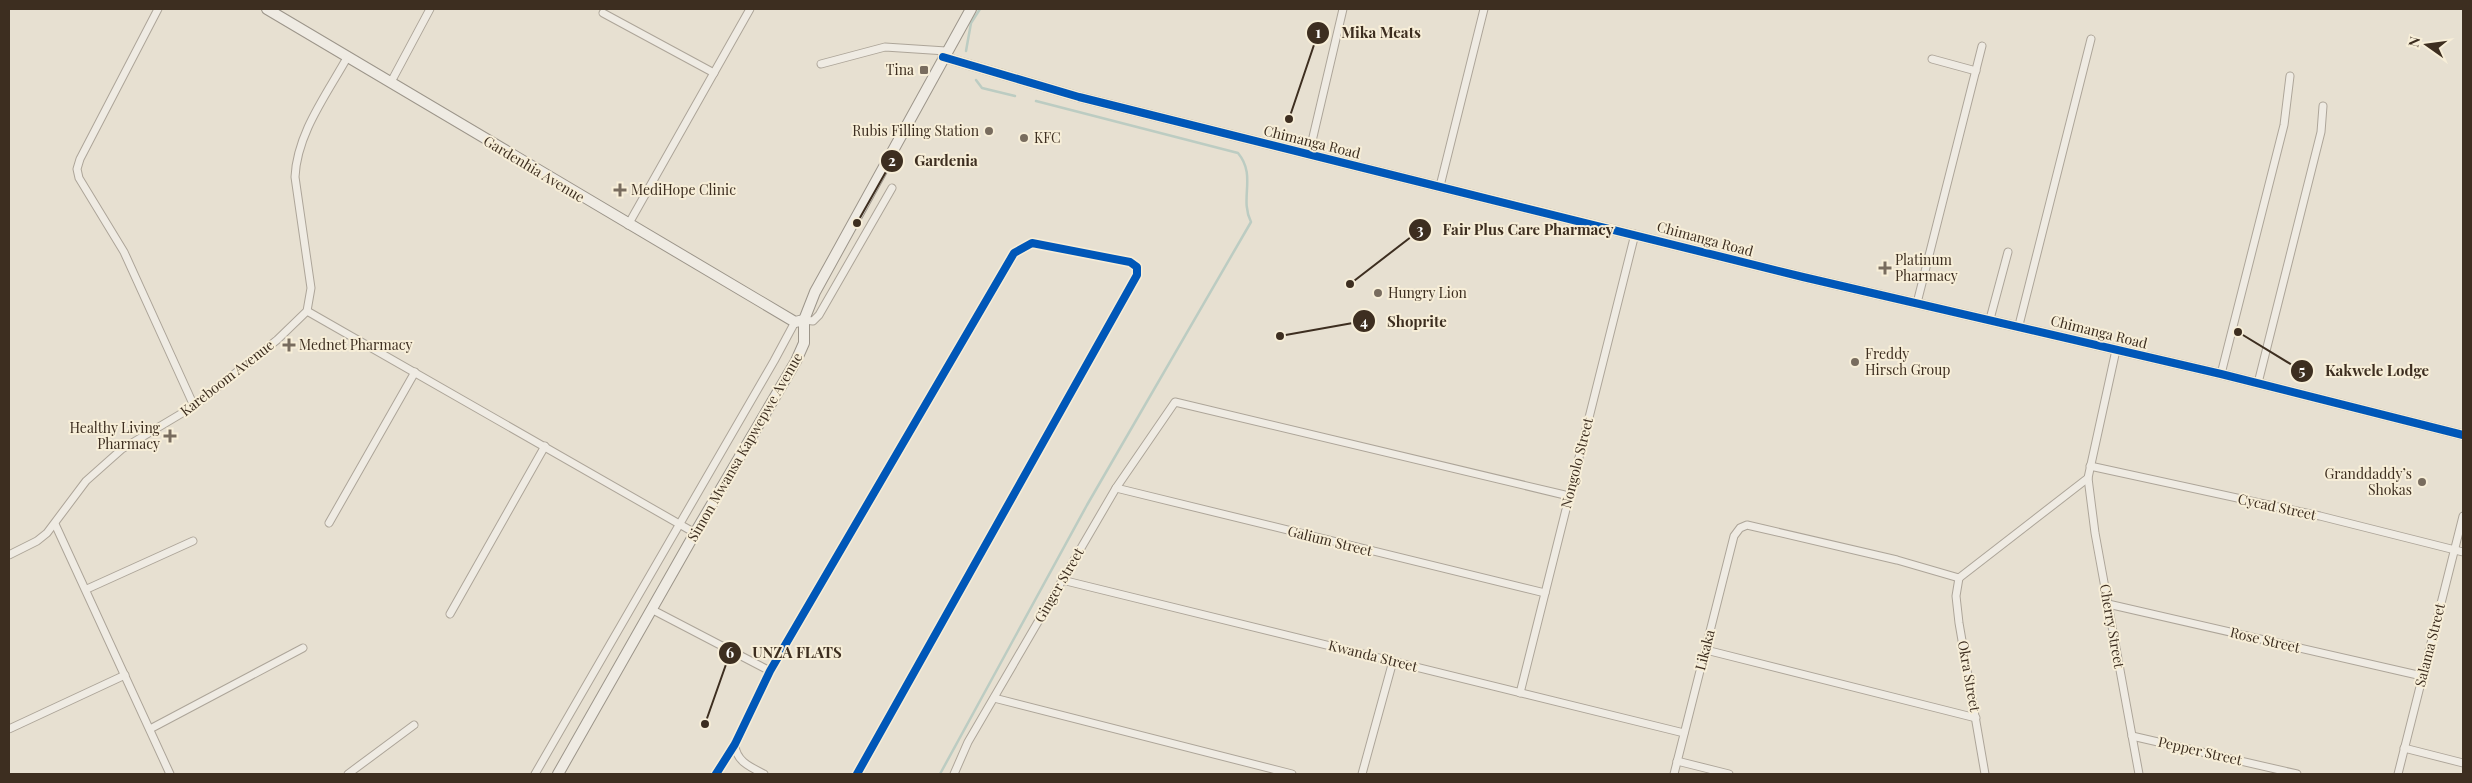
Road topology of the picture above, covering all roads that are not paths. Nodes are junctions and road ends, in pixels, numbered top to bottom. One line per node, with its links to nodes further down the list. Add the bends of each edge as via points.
1 (158, 9): 35 (street, via 77,170 84,189 124,252)
2 (267, 9): 12 (main road, Gardenhia Avenue)
3 (430, 9): 18 (street)
4 (750, 9): 16 (street)
5 (971, 9): 11 (main road, Simon Mwansa Kapwepwe Avenue)
6 (1343, 9): 20 (street)
7 (1484, 9): 21 (street)
8 (603, 13): 16 (street)
9 (2091, 39): 30 (street)
10 (1982, 46): 15 (street)
11 (945, 54): 14 (street, via 885,47); 20 (street, Chimanga Road, via 1079,97); 29 (main road, Simon Mwansa Kapwepwe Avenue)
12 (348, 56): 18 (main road, Gardenhia Avenue); 27 (street, via 301,142 296,159 294,177 311,288)
13 (1932, 59): 15 (street)
14 (821, 64)
15 (1976, 72): 26 (street)
16 (714, 74): 23 (street)
17 (2290, 76): 33 (street, via 2284,125)
18 (391, 82): 23 (main road, Gardenhia Avenue)
19 (2323, 106): 34 (street, via 2321,132)
20 (1309, 154): 21 (street, Chimanga Road)
21 (1440, 186): 24 (street, Chimanga Road)
22 (892, 188): 29 (street, via 819,315 813,321)
23 (628, 225): 29 (main road, Gardenhia Avenue)
24 (1635, 234): 26 (street, Chimanga Road); 41 (street, Nongolo Street)
25 (2008, 252): 28 (street)
26 (1917, 303): 28 (street, Chimanga Road)
27 (307, 311): 32 (street); 35 (street, Kareboom Avenue, via 277,340)
28 (1990, 319): 30 (street, Chimanga Road)
29 (800, 321): 45 (street); 46 (main road, Simon Mwansa Kapwepwe Avenue, via 804,343 796,361)
30 (2019, 325): 31 (street, Chimanga Road)
31 (2116, 350): 33 (street, Chimanga Road); 38 (street, Cherry Street)
32 (415, 372): 37 (street); 44 (street)
33 (2221, 374): 34 (street, Chimanga Road)
34 (2258, 383): 36 (street, Chimanga Road)
35 (194, 406): 43 (street, Kareboom Avenue, via 122,449 103,465 74,496)
36 (2463, 436)
37 (545, 446): 45 (street); 57 (street)
38 (2090, 466): 39 (street, Cherry Street); 48 (street, Cycad Street, via 2320,516)
39 (2088, 478): 51 (street); 55 (street, Cherry Street)
40 (1116, 488): 41 (street, Ginger Street, via 1175,402); 52 (street, Ginger Street); 54 (street, Galium Street)
41 (1569, 496): 54 (street, Nongolo Street)
42 (2463, 516): 48 (street, Salama Street)
43 (55, 524): 50 (street, Kareboom Avenue, via 37,541); 53 (street)
44 (329, 524)
45 (680, 525): 46 (street); 78 (street)
46 (695, 533): 56 (main road, Simon Mwansa Kapwepwe Avenue)
47 (193, 540): 53 (street)
48 (2454, 550): 49 (street, Cycad Street); 63 (street, Salama Street)
49 (2463, 552)
50 (9, 555)
51 (1959, 578): 59 (street, Likaka, via 1747,525 1734,536); 66 (street, Okra Street, via 1958,614)
52 (1062, 580): 60 (street, Kwanda Street); 65 (street, Ginger Street)
53 (87, 589): 62 (street)
54 (1545, 593): 64 (street, Nongolo Street)
55 (2108, 604): 63 (street, Rose Street); 71 (street, Cherry Street)
56 (651, 610): 61 (street); 79 (main road, Simon Mwansa Kapwepwe Avenue)
57 (450, 614)
58 (304, 648): 69 (street)
59 (1706, 650): 66 (street); 70 (street, Likaka)
60 (1392, 661): 64 (street, Kwanda Street); 85 (street)
61 (770, 671): 72 (street); 82 (street, via 1014,253 1032,243 1130,262 1137,267 1138,275 1070,399)
62 (125, 675): 68 (street); 69 (street)
63 (2422, 676): 73 (street, Salama Street)
64 (1520, 693): 70 (street, Kwanda Street)
65 (994, 698): 83 (street, Ginger Street, via 968,742); 84 (street)
66 (1976, 718): 88 (street, Okra Street)
67 (414, 725): 77 (street)
68 (9, 729)
69 (150, 729): 76 (street)
70 (1684, 733): 74 (street, Likaka)
71 (2132, 736): 89 (street, Cherry Street); 90 (street, Pepper Street)
72 (736, 744): 80 (street); 81 (street, via 740,760)
73 (2404, 748): 75 (street); 91 (street, Salama Street)
74 (1678, 761): 86 (street, Likaka); 87 (street)
75 (2463, 763)
76 (170, 774)
77 (348, 774)
78 (534, 774)
79 (558, 774)
80 (716, 774)
81 (764, 774)
82 (857, 774)
83 (954, 774)
84 (1289, 774)
85 (1362, 774)
86 (1674, 774)
87 (1729, 774)
88 (1985, 774)
89 (2139, 774)
90 (2297, 774)
91 (2398, 774)

